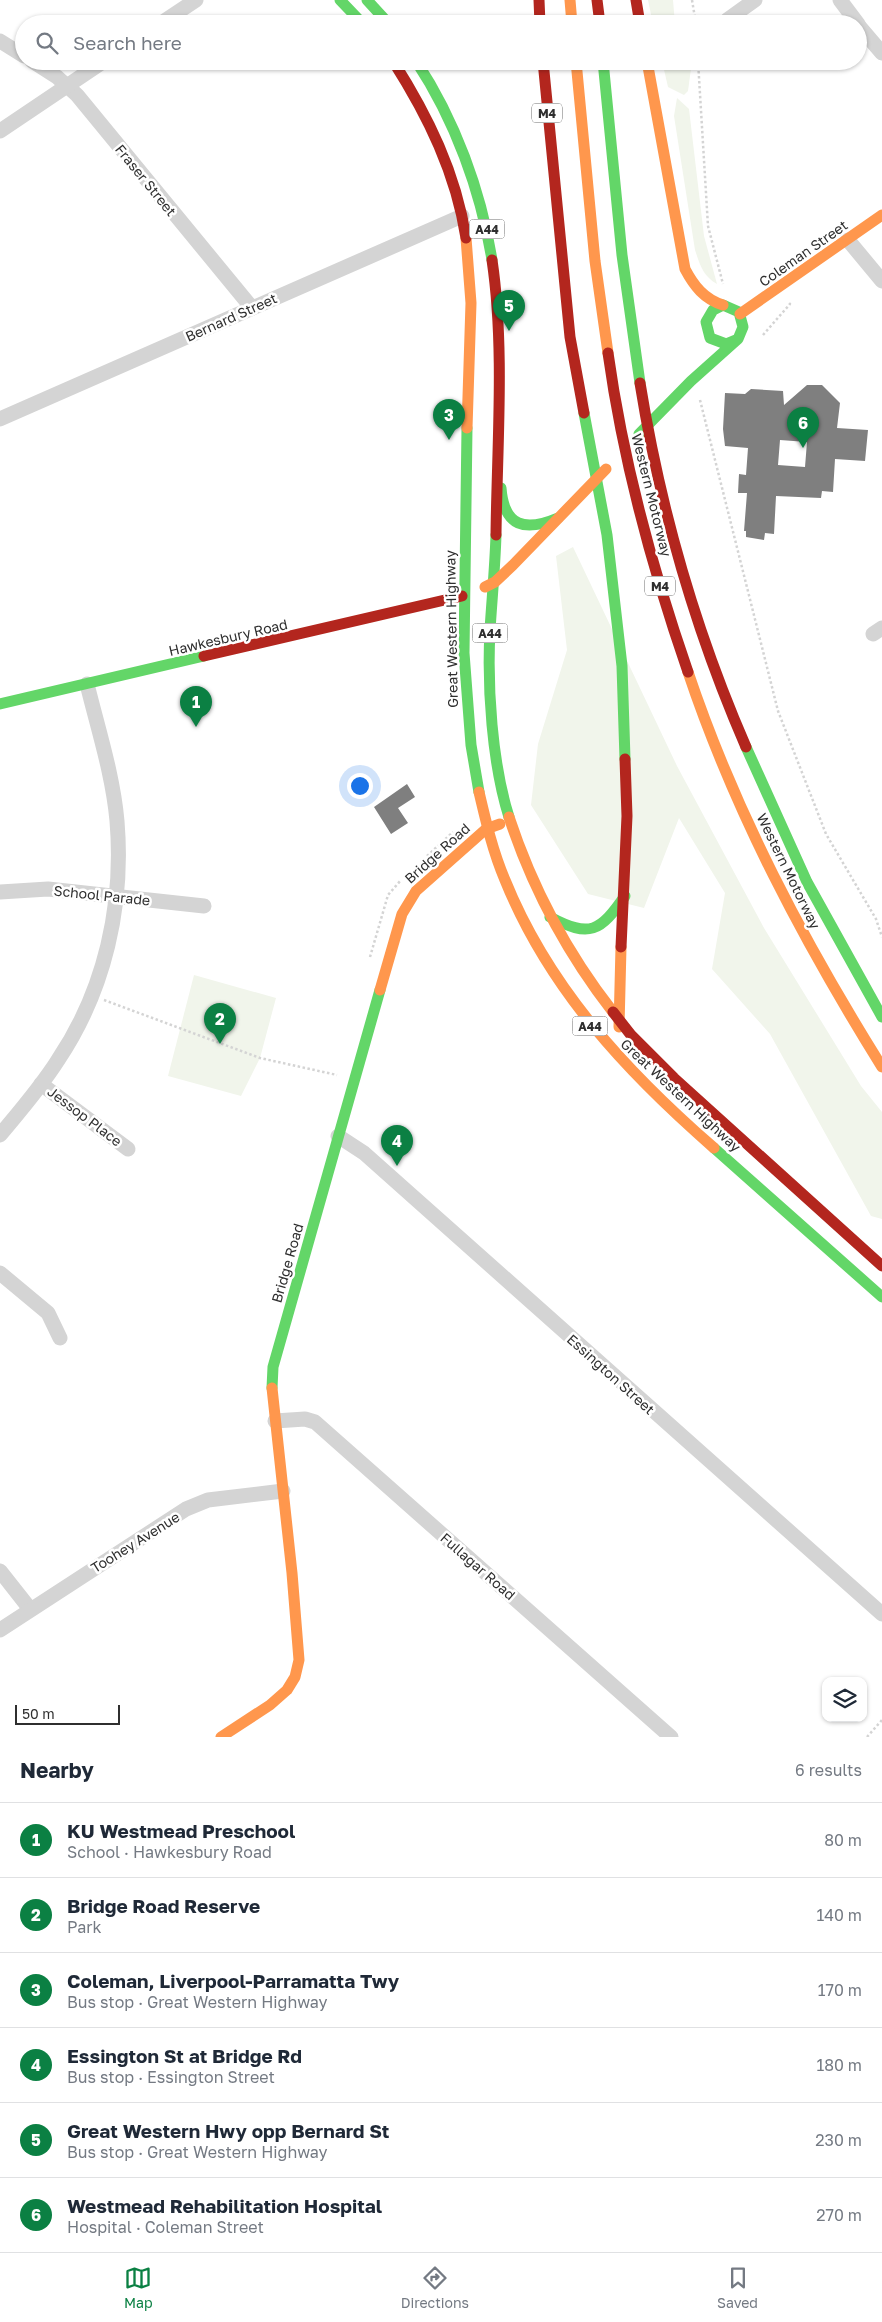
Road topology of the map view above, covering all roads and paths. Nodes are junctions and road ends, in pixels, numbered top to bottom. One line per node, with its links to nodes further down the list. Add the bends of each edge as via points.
1 (196, 0): 11 (street)
2 (340, 0): 12 (main road)
3 (367, 0): 13 (main road)
4 (539, 0): 14 (main road)
5 (570, 0): 15 (main road)
6 (597, 0): 16 (main road)
7 (636, 0): 17 (main road)
8 (692, 0): 18 (path)
9 (755, 0): 19 (street)
10 (840, 0): 20 (street)
11 (174, 15)
12 (354, 15)
13 (381, 15)
14 (540, 15)
15 (571, 15)
16 (599, 15)
17 (638, 15)
18 (694, 15)
19 (734, 15)
20 (851, 15)
21 (867, 35): 24 (street)
22 (0, 41): 23 (street)
23 (15, 50)
24 (882, 53)
25 (45, 70): 34 (street, Fraser Street)
26 (91, 70): 34 (street)
27 (398, 70): 37 (main road, Great Western Highway / A44, via 428,120 447,165)
28 (422, 70): 53 (main road, Great Western Highway / A44, via 455,132 487,230 498,332)
29 (544, 70): 63 (main road, M4, via 570,337 606,535 622,666 627,816)
30 (577, 70): 71 (main road, Western Motorway / M4, via 610,370 636,501 678,648 757,845 813,953)
31 (604, 70): 69 (main road, Western Motorway / M4, via 636,360 652,448 684,573 723,691 766,798 822,913)
32 (649, 70): 42 (main road, via 685,269 692,283 710,302)
33 (699, 70): 41 (path, via 708,226)
34 (67, 86): 35 (street); 43 (street, Fraser Street)
35 (0, 131)
36 (882, 215): 38 (main road, Coleman Street)
37 (462, 216): 43 (street, Bernard Street); 56 (main road, Great Western Highway / A44, via 470,267 472,317)
38 (848, 240): 39 (street); 40 (main road, Coleman Street)
39 (882, 281)
40 (778, 288): 44 (main road, Coleman Street); 46 (path, via 790,304)
41 (725, 292)
42 (723, 305): 44 (main road); 45 (main road, via 707,316)
43 (252, 308): 52 (street, Bernard Street)
44 (740, 314): 47 (main road, via 744,327)
45 (705, 329): 47 (main road, via 710,338 720,344); 48 (main road)
46 (760, 338)
47 (738, 339): 50 (main road)
48 (702, 348)
49 (698, 362): 50 (main road)
50 (691, 381): 54 (main road)
51 (700, 398): 66 (path, via 778,711 826,834)
52 (0, 420)
53 (496, 447): 54 (main road, via 502,469 502,507 509,518 530,526); 55 (main road, Great Western Highway / A44)
54 (558, 518): 55 (main road)
55 (495, 582): 56 (main road); 59 (main road, Great Western Highway / A44, via 490,631 491,713)
56 (462, 596): 57 (main road, Hawkesbury Road); 60 (main road, Great Western Highway / A44, via 466,708)
57 (87, 684): 58 (main road, Hawkesbury Road); 62 (street, via 117,820 119,861)
58 (0, 704)
59 (509, 820): 60 (main road, Bridge Road); 65 (main road, Great Western Highway / A44, via 528,872)
60 (486, 829): 74 (main road, Great Western Highway / A44, via 521,917 571,1002 622,1062); 76 (main road, Bridge Road, via 416,891 405,907)
61 (0, 892): 62 (street, School Parade, via 33,889)
62 (116, 896): 64 (street, School Parade); 68 (street, via 111,930)
63 (625, 896): 65 (main road, via 607,922 586,932); 70 (main road)
64 (204, 906)
65 (550, 917): 70 (main road, Great Western Highway / A44, via 588,980)
66 (881, 932): 67 (path)
67 (882, 937)
68 (93, 996): 72 (path, via 260,1058); 73 (street, via 77,1029)
69 (882, 1017)
70 (618, 1018): 74 (main road, via 623,1040 631,1055); 78 (main road, Great Western Highway / A44, via 674,1078)
71 (882, 1067)
72 (336, 1077)
73 (41, 1084): 75 (street); 77 (street, Jessop Place)
74 (679, 1117): 80 (main road, Great Western Highway / A44)
75 (0, 1135)
76 (338, 1136): 82 (main road, Bridge Road, via 273,1367); 86 (street, Essington Street, via 364,1153)
77 (128, 1149)
78 (882, 1266)
79 (0, 1273): 81 (street, via 48,1313)
80 (882, 1297)
81 (60, 1338)
82 (275, 1421): 83 (main road, Bridge Road); 90 (street, Fullagar Road, via 305,1419 315,1422)
83 (283, 1491): 85 (street, Toohey Avenue, via 208,1500 186,1509); 89 (main road, Bridge Road, via 294,1581 297,1670 292,1684 282,1694)
84 (0, 1571): 85 (street)
85 (30, 1609): 87 (street, Toohey Avenue)
86 (882, 1614)
87 (0, 1630)
88 (882, 1720): 91 (path)
89 (221, 1737)
90 (671, 1737)
91 (867, 1737)

